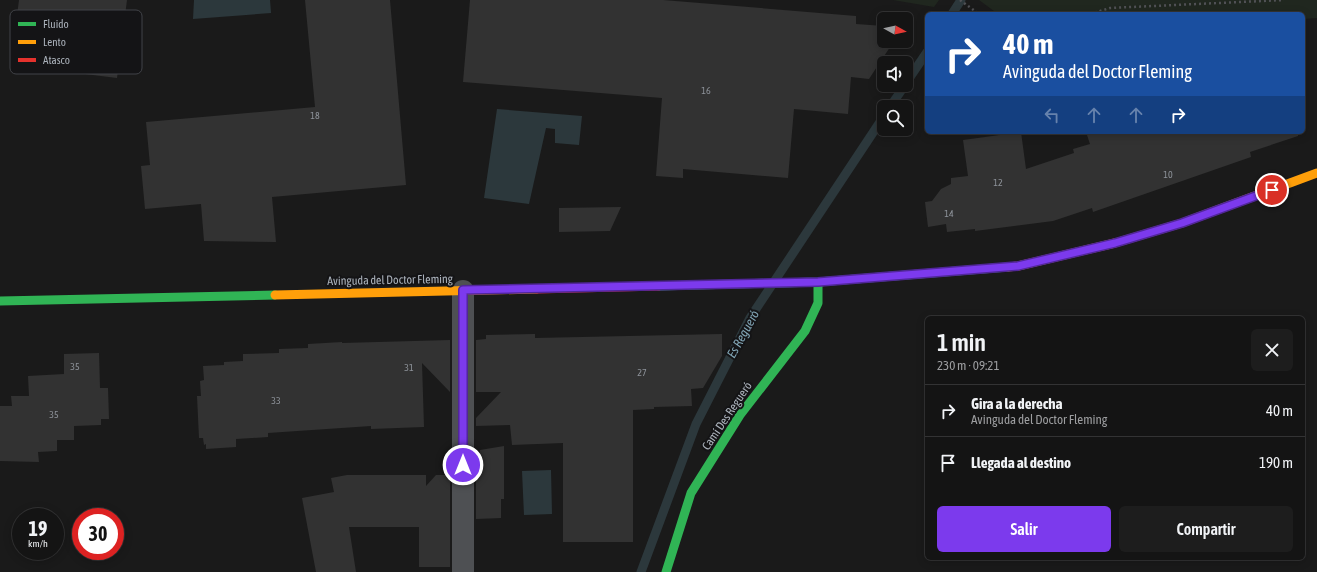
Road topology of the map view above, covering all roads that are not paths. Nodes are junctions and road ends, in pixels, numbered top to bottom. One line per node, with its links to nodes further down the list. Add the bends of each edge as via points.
1 (1317, 174): 2 (main road, Avinguda del Doctor Fleming, via 1182,223 1115,243 1018,266)
2 (818, 282): 3 (main road, Avinguda del Doctor Fleming); 6 (main road, Camí Des Regueró, via 818,303 805,331 740,414 691,493)
3 (463, 290): 4 (main road, Avinguda del Doctor Fleming); 5 (street)
4 (0, 301)
5 (463, 572)
6 (666, 572)

